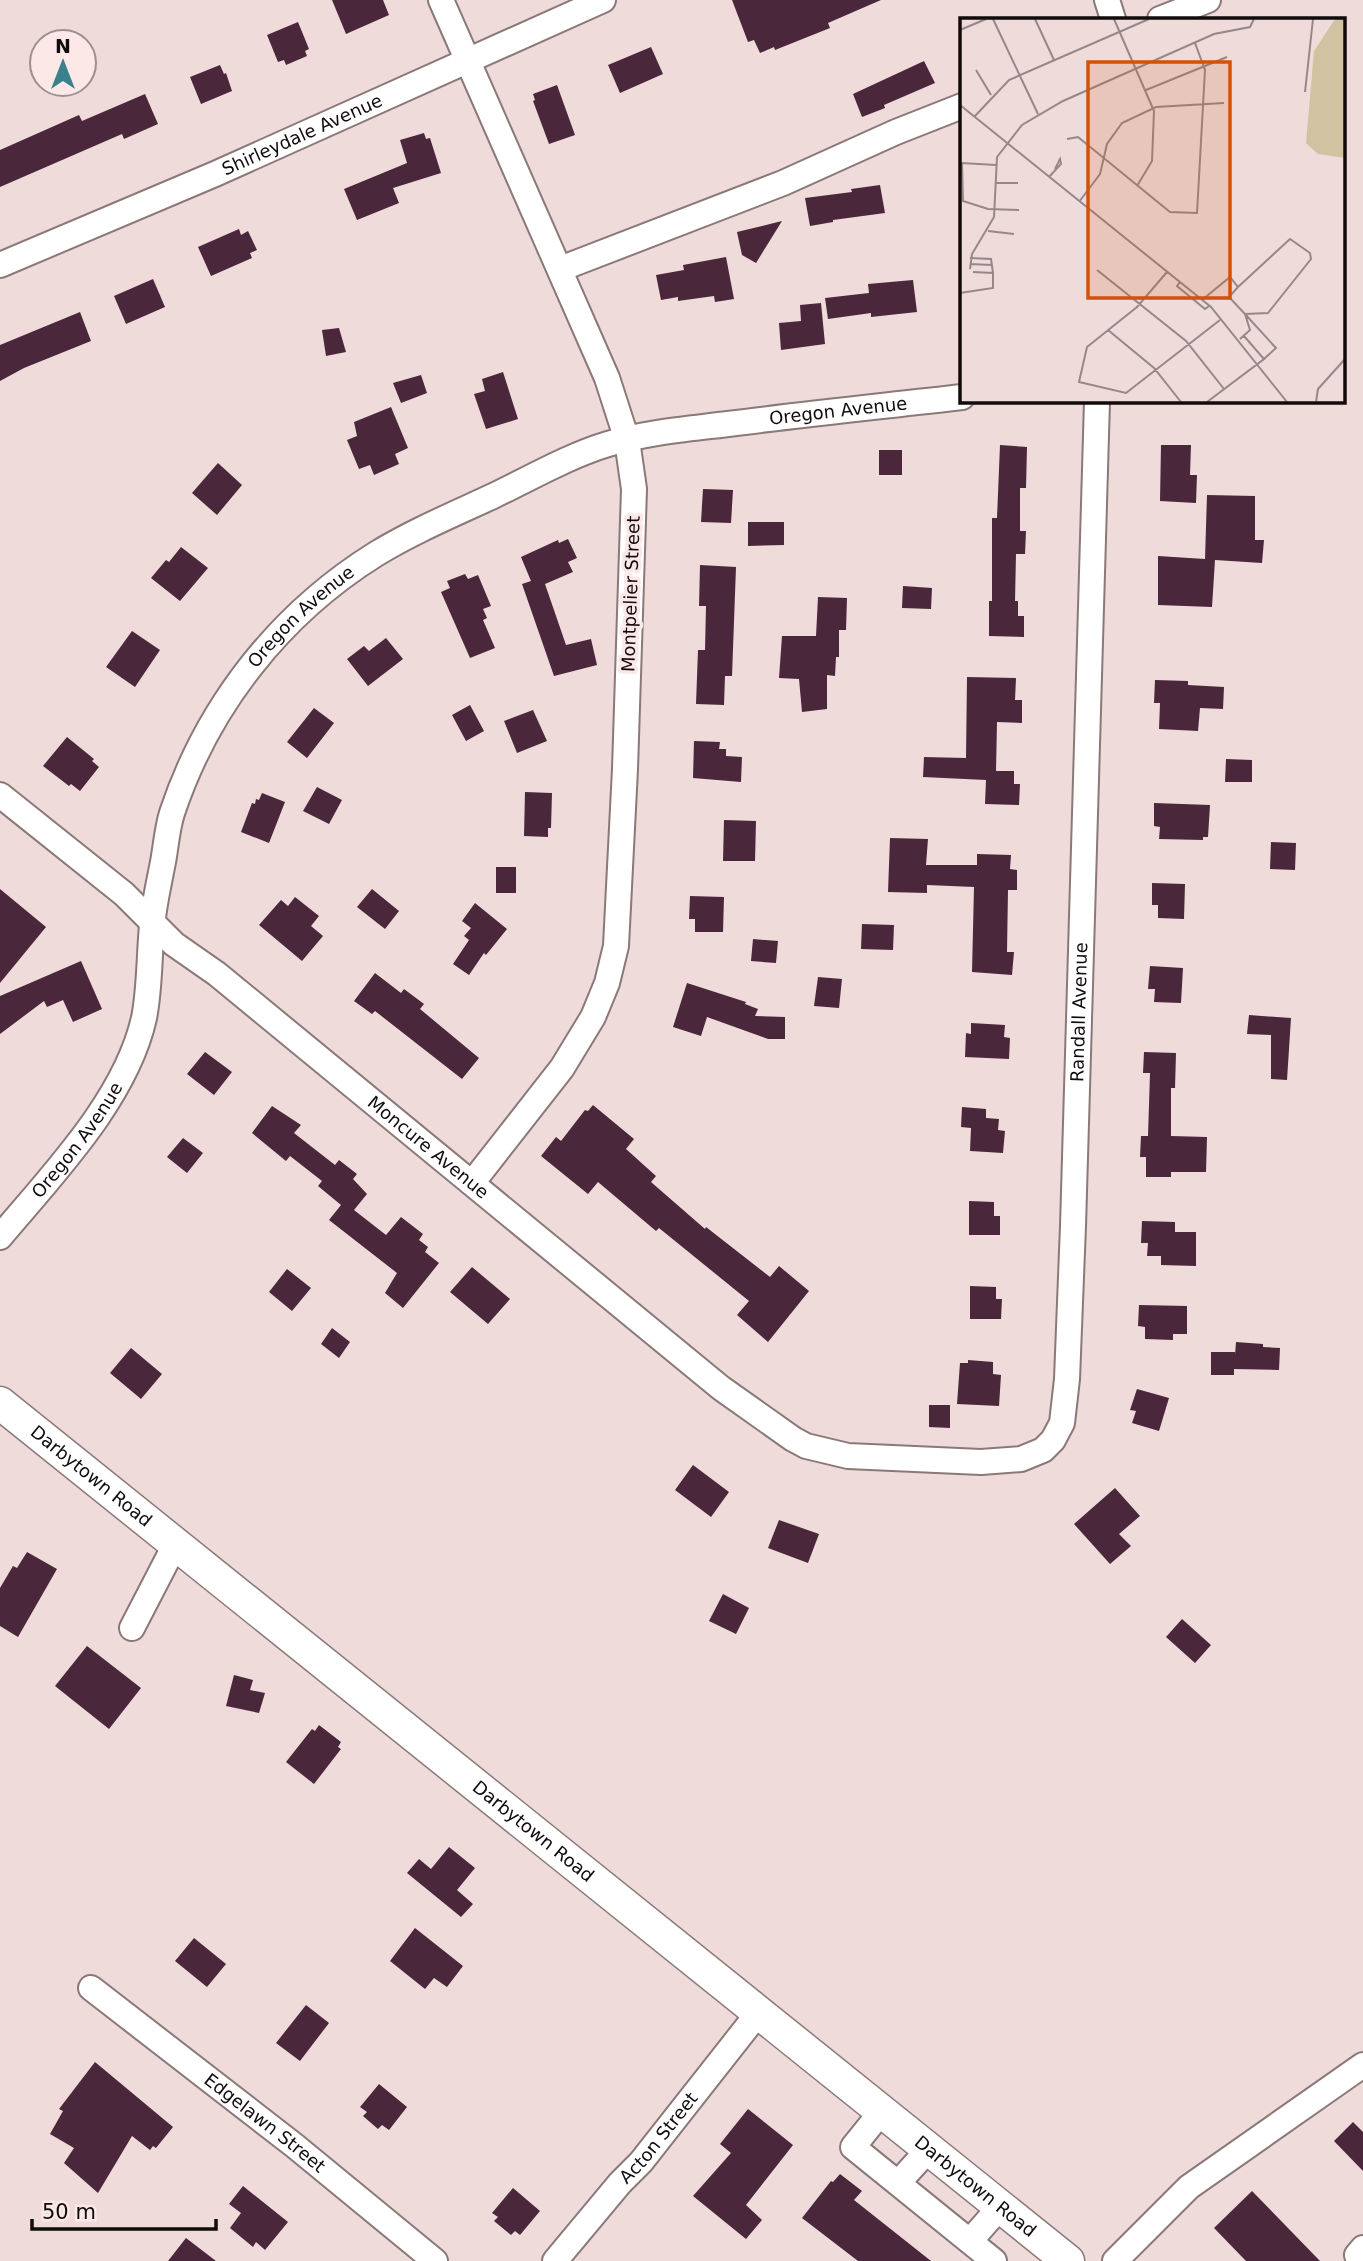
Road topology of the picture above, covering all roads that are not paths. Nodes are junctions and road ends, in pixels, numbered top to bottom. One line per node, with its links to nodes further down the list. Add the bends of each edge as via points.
1 (441, 0): 7 (street, Montpelier Street)
2 (603, 0): 7 (street, Shirleydale Avenue)
3 (1107, 0): 5 (street)
4 (1208, 0): 6 (street)
5 (1113, 18)
6 (1163, 18)
7 (468, 61): 9 (street, Shirleydale Avenue); 10 (street, Montpelier Street)
8 (960, 107): 10 (street, via 783,183)
9 (0, 265)
10 (560, 268): 13 (street, Montpelier Street, via 607,378)
11 (960, 397): 13 (street, Oregon Avenue)
12 (1097, 402): 19 (street, Randall Avenue, via 1073,1226 1062,1423 1043,1450 1021,1460)
13 (627, 440): 15 (street, Oregon Avenue, via 582,454 440,520 378,553 295,615 253,661 197,754 171,817); 16 (street, Montpelier Street, via 634,489 616,946 593,1017 562,1068)
14 (0, 795): 15 (street, Moncure Avenue, via 124,894)
15 (152, 922): 16 (street, Moncure Avenue); 17 (street, Oregon Avenue, via 143,1021 122,1077 93,1121)
16 (472, 1183): 19 (street, Moncure Avenue, via 721,1388 793,1439 837,1454)
17 (0, 1237)
18 (0, 1403): 20 (main road, Darbytown Road)
19 (878, 1459)
20 (176, 1543): 21 (street); 23 (main road, Darbytown Road)
21 (132, 1628)
22 (91, 1988): 31 (street, Edgelawn Street)
23 (759, 2012): 25 (main road, Darbytown Road); 32 (street, Acton Street, via 641,2162)
24 (1363, 2065): 35 (street, via 1189,2187)
25 (882, 2111): 26 (main road, Darbytown Road); 27 (street, via 853,2147)
26 (929, 2149): 27 (street); 28 (main road, Darbytown Road)
27 (898, 2183): 29 (street)
28 (1000, 2207): 29 (street); 34 (main road, Darbytown Road)
29 (970, 2241): 33 (street)
30 (1363, 2248): 36 (street, via 1357,2255)
31 (435, 2261)
32 (555, 2261)
33 (994, 2261)
34 (1068, 2261)
35 (1115, 2261)
36 (1359, 2261)

